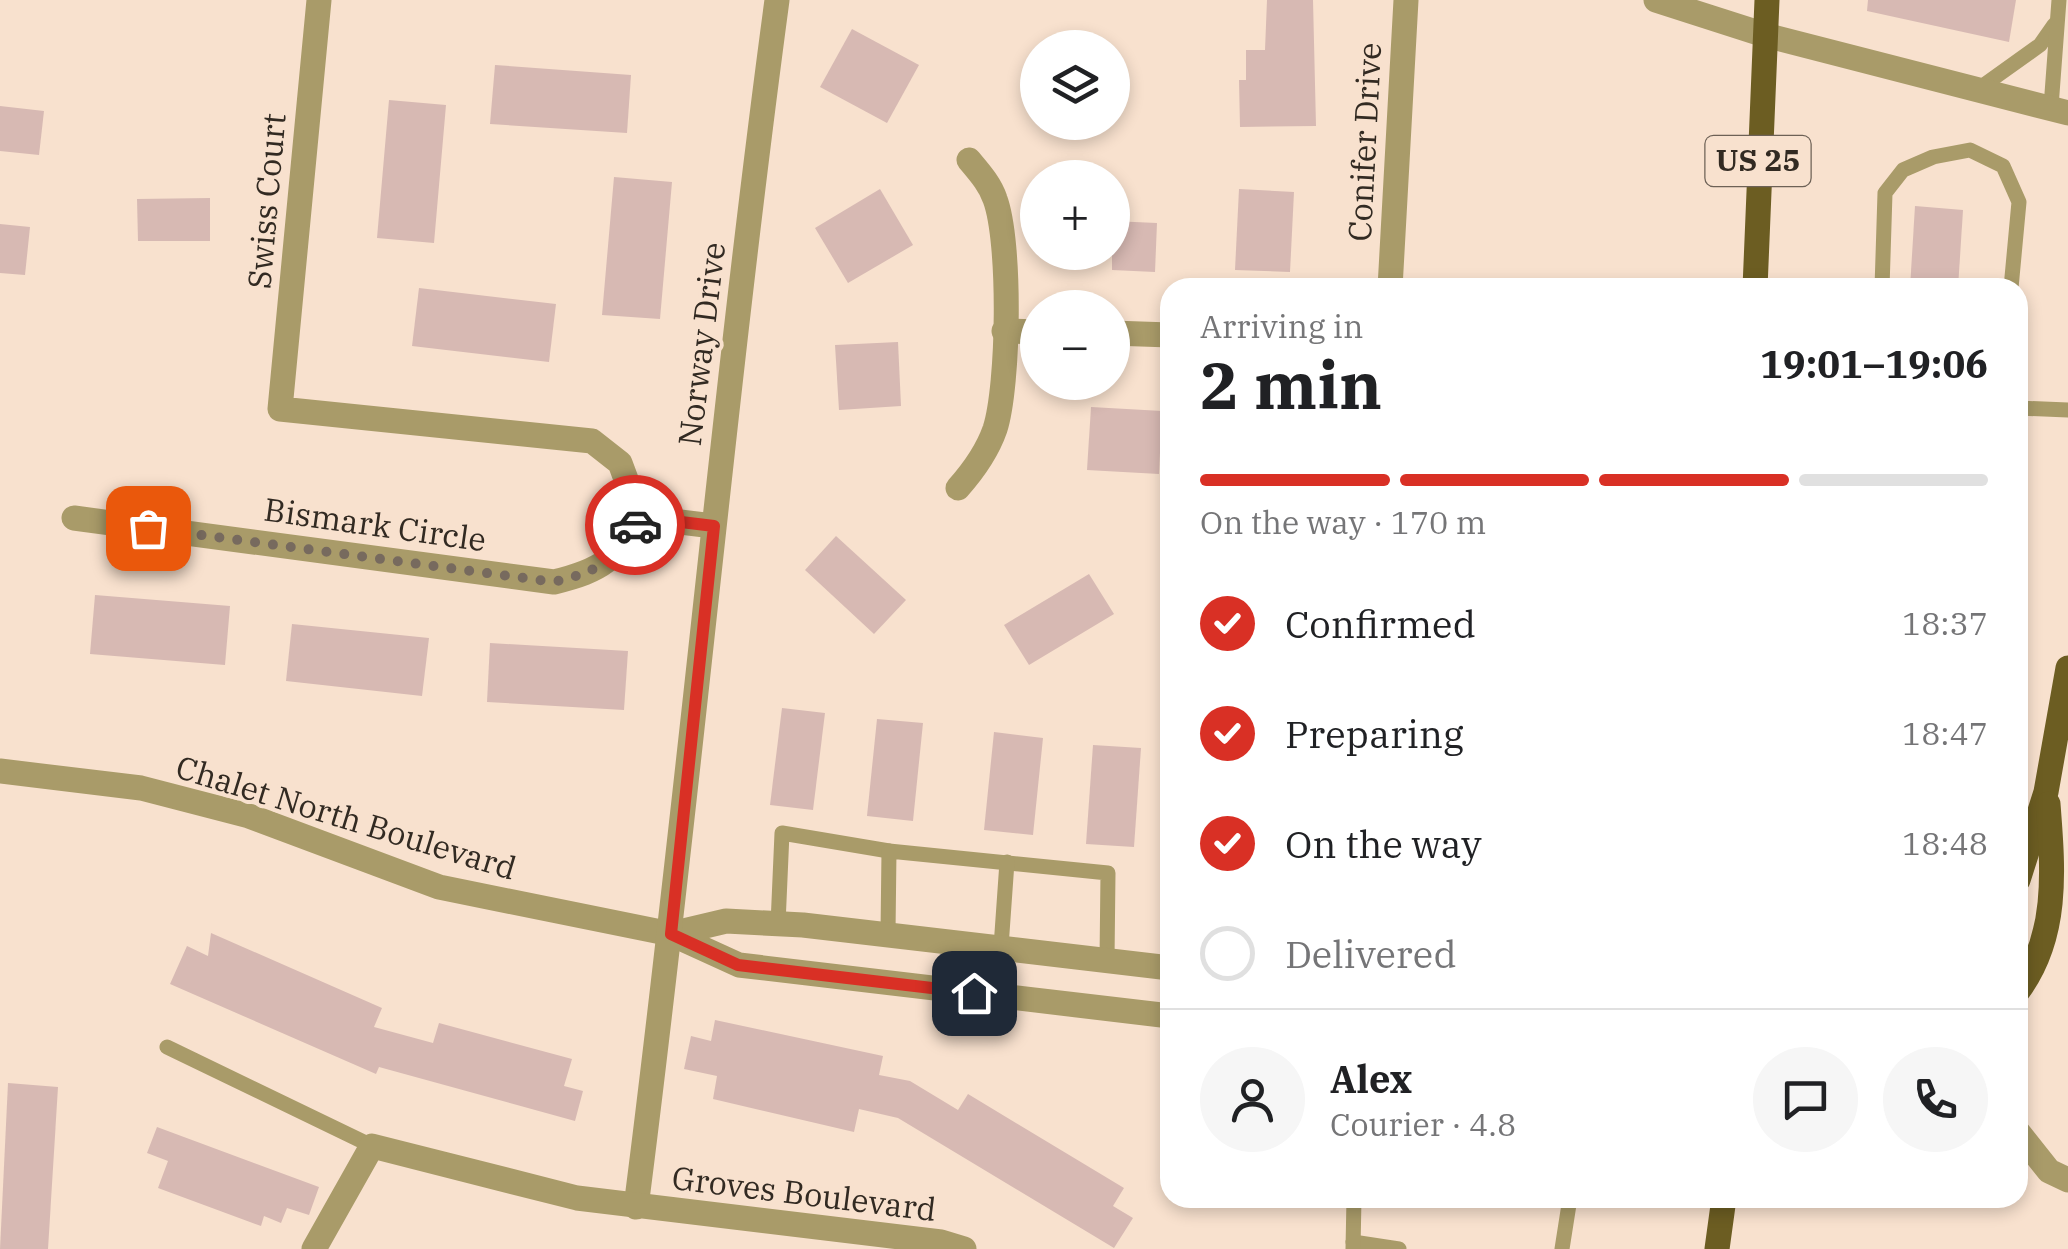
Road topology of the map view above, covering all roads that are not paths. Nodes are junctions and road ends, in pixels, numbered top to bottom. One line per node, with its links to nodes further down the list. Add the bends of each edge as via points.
1 (319, 0): 23 (street, Swiss Court, via 280,408 592,441 620,462)
2 (777, 0): 25 (street, Norway Drive)
3 (1406, 0): 12 (street, Conifer Drive)
4 (1656, 0): 8 (street)
5 (1767, 0): 8 (main road, US 25)
6 (2058, 0): 7 (lane)
7 (2056, 21): 9 (lane, via 2040,44); 10 (lane)
8 (1765, 35): 9 (street); 13 (main road, US 25)
9 (1976, 90): 10 (street)
10 (2060, 110)
11 (969, 160): 16 (street, via 989,186 1000,217)
12 (1391, 278)
13 (1754, 278)
14 (1882, 278): 15 (lane, via 1885,193 1903,170 1970,150 2002,166 2020,202)
15 (2012, 278)
16 (1004, 331): 17 (street); 22 (street, via 996,426)
17 (1020, 331)
18 (1130, 334): 19 (street)
19 (1160, 335)
20 (2028, 408): 21 (lane)
21 (2068, 410)
22 (958, 488)
23 (640, 517): 24 (street, Bismark Circle, via 618,554 590,573 554,582); 25 (street)
24 (74, 518)
25 (714, 526): 34 (street, Norway Drive)
26 (2068, 668): 28 (main road)
27 (0, 771): 34 (street, Chalet North Boulevard, via 140,788 249,816 439,887)
28 (2046, 792): 29 (main road); 38 (main road, via 2054,880 2045,937)
29 (2028, 849)
30 (889, 851): 31 (lane); 32 (lane, via 782,833); 33 (lane)
31 (1007, 862): 35 (lane); 36 (lane, via 1108,873)
32 (778, 924): 33 (street, Chalet North Boulevard); 34 (street, Chalet North Boulevard, via 726,922)
33 (888, 933): 35 (street, Chalet North Boulevard)
34 (671, 934): 39 (street, Chalet North Boulevard, via 738,965); 44 (street, Groves Boulevard)
35 (1001, 947): 36 (street, Chalet North Boulevard)
36 (1106, 960): 37 (street, Chalet North Boulevard)
37 (1160, 967)
38 (2028, 978)
39 (1160, 1015)
40 (166, 1047): 42 (lane)
41 (2028, 1145): 43 (street, via 2049,1171)
42 (372, 1146): 44 (street, Groves Boulevard, via 577,1198); 49 (street)
43 (2068, 1180)
44 (636, 1206): 50 (street, Groves Boulevard)
45 (1354, 1208): 48 (lane)
46 (1568, 1208): 52 (lane)
47 (1723, 1208): 53 (main road)
48 (1353, 1246): 51 (lane)
49 (314, 1249)
50 (964, 1249)
51 (1399, 1249)
52 (1562, 1249)
53 (1717, 1249)

